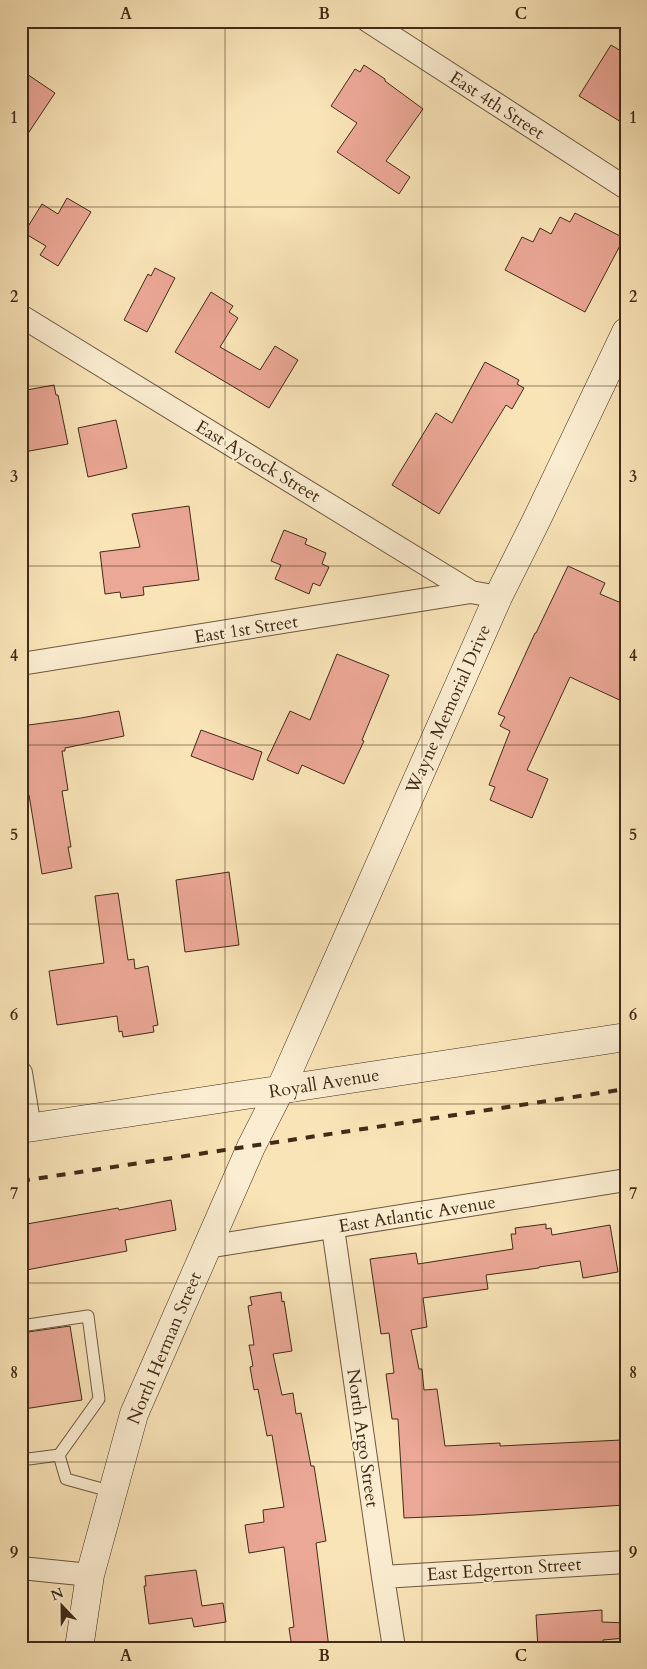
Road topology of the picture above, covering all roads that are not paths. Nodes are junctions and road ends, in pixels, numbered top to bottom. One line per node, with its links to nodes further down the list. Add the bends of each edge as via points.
1 (368, 21): 2 (street, East 4th Street)
2 (626, 188)
3 (21, 316): 5 (street, East Aycock Street)
4 (626, 332): 6 (main road, Wayne Memorial Drive)
5 (471, 592): 6 (street, East Aycock Street); 7 (street, East 1st Street)
6 (498, 597): 10 (main road, Wayne Memorial Drive)
7 (21, 664)
8 (626, 1037): 10 (main road, Royall Avenue)
9 (21, 1073): 11 (street)
10 (280, 1090): 11 (main road, Royall Avenue); 14 (main road, North Herman Street)
11 (26, 1129)
12 (626, 1180): 13 (street, East Atlantic Avenue)
13 (333, 1228): 14 (street, East Atlantic Avenue); 22 (street, North Argo Street)
14 (207, 1247): 18 (main road, North Herman Street, via 134,1414)
15 (21, 1326): 16 (lane, via 88,1316 99,1399)
16 (59, 1455): 17 (lane); 18 (lane, via 66,1479)
17 (21, 1460)
18 (113, 1492): 21 (main road, North Herman Street)
19 (626, 1562): 22 (street, East Edgerton Street)
20 (21, 1568): 21 (street)
21 (90, 1575): 23 (main road, North Herman Street)
22 (383, 1577): 24 (street, North Argo Street)
23 (78, 1648)
24 (394, 1648)

